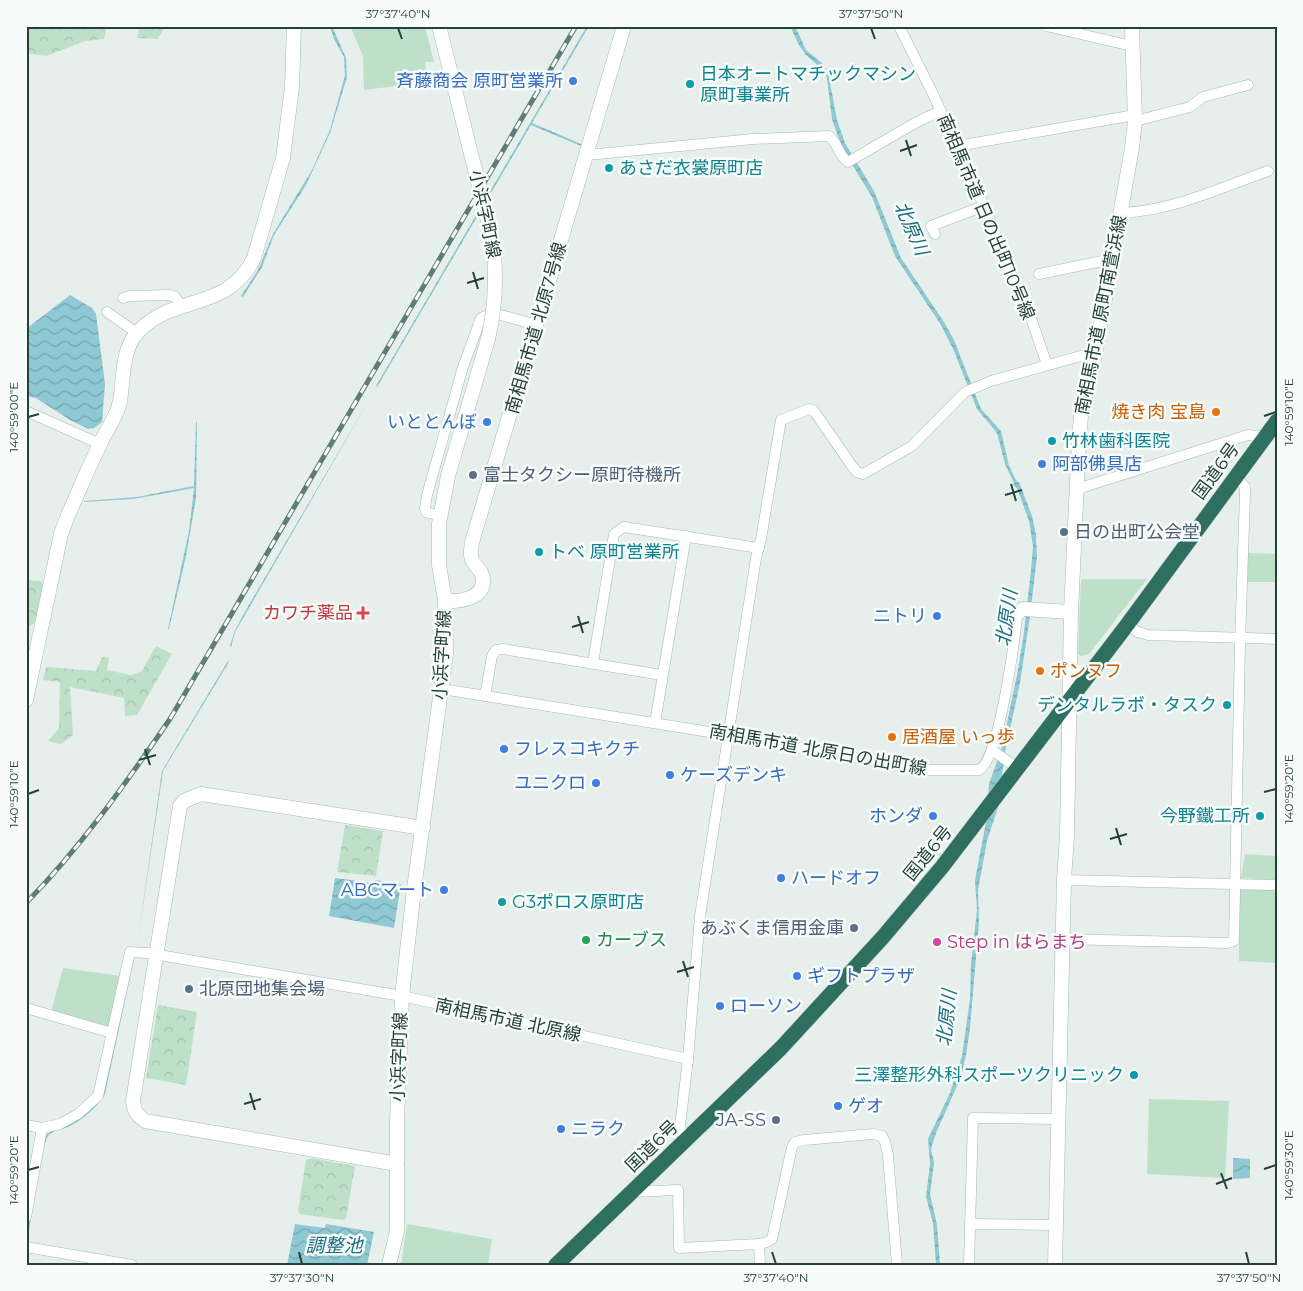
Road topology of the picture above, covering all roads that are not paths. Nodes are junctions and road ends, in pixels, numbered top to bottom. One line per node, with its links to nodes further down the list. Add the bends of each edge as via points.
1 (294, 26): 20 (street, via 292,86 283,158 254,258 249,268 227,290)
2 (438, 26): 32 (street, 小浜字町線, bridge, via 492,237 496,264 494,315 448,476)
3 (624, 26): 12 (street, 南相馬市道 北原7号線)
4 (899, 26): 9 (street, 南相馬市道 日の出町10号線)
5 (1046, 26): 7 (street)
6 (1132, 26): 7 (street, 南相馬市道 原町南萱浜線)
7 (1132, 46): 10 (street, 南相馬市道 原町南萱浜線)
8 (1248, 85): 10 (street, via 1203,97 1190,107)
9 (940, 111): 11 (street, 南相馬市道 日の出町10号線); 12 (street, via 852,160 844,160 828,136 753,139)
10 (1135, 118): 11 (street); 15 (street, 南相馬市道 原町南萱浜線)
11 (957, 146): 14 (street, 南相馬市道 日の出町10号線)
12 (587, 155): 22 (street, 南相馬市道 北原7号線)
13 (1268, 171): 15 (street, via 1165,207)
14 (984, 206): 16 (street, via 931,226); 25 (street, 南相馬市道 日の出町10号線)
15 (1121, 213): 17 (street, 南相馬市道 原町南萱浜線)
16 (935, 234)
17 (1112, 259): 18 (street); 24 (street, 南相馬市道 原町南萱浜線)
18 (1039, 274)
19 (122, 298): 20 (street, via 170,295)
20 (182, 306): 23 (street, via 159,316)
21 (107, 312): 23 (street)
22 (537, 324): 32 (street, via 496,314 481,318 458,382 427,496 426,512); 35 (street, 南相馬市道 北原7号線, via 471,548 473,562 482,575 483,583 475,596 457,602)
23 (137, 333): 29 (street, via 124,363 120,404)
24 (1096, 352): 25 (street); 31 (street, 南相馬市道 原町南萱浜線, via 1080,424)
25 (1047, 364): 34 (street, via 965,392 912,446 863,474 852,466 814,411 809,409 781,420)
26 (26, 411): 29 (street)
27 (1277, 420): 28 (highway, 国道6号)
28 (1264, 437): 30 (highway, 国道6号); 31 (street, via 1248,435)
29 (100, 444): 46 (street, via 61,534)
30 (1236, 476): 38 (highway, 国道6号); 39 (street, via 1245,487)
31 (1077, 489): 37 (street, 南相馬市道 原町南萱浜線)
32 (440, 516): 35 (street, 小浜字町線, via 439,565)
33 (686, 536): 34 (street); 41 (street, via 624,527 614,534); 42 (street)
34 (759, 548): 48 (street)
35 (445, 601): 43 (street, 小浜字町線, via 446,653)
36 (1023, 609): 37 (street, 南相馬市道 北原日の出町線); 49 (street, 南相馬市道 北原日の出町線, via 1017,618)
37 (1071, 612): 45 (street, 南相馬市道 原町南萱浜線)
38 (1127, 625): 39 (street, via 1148,635); 45 (highway, 国道6号)
39 (1240, 638): 40 (street); 53 (street)
40 (1277, 639)
41 (593, 663): 42 (street); 44 (street, via 496,650)
42 (662, 675): 47 (street)
43 (442, 689): 44 (street, 南相馬市道 北原日の出町線); 51 (street, 小浜字町線)
44 (485, 696): 47 (street, 南相馬市道 北原日の出町線)
45 (1070, 698): 50 (highway, 国道6号); 52 (street, 南相馬市道 原町南萱浜線)
46 (26, 700)
47 (655, 723): 48 (street, 南相馬市道 北原日の出町線)
48 (728, 735): 49 (street, 南相馬市道 北原日の出町線, via 925,770 980,770); 60 (street, via 700,916)
49 (995, 750): 50 (street)
50 (1011, 768): 64 (highway, 国道6号, via 982,815 942,867 845,980 781,1048)
51 (423, 828): 56 (street, via 200,794 191,797 180,806); 57 (street, 小浜字町線)
52 (1064, 880): 53 (street); 55 (street, 南相馬市道 原町南萱浜線)
53 (1235, 884): 54 (street); 55 (street, via 1234,940 1227,943)
54 (1277, 885)
55 (1062, 939): 61 (street, 南相馬市道 原町南萱浜線)
56 (155, 955): 57 (street, 南相馬市道 北原線); 59 (street, 南相馬市道 北原線, via 130,952); 65 (street, via 133,1101 138,1116 159,1124)
57 (402, 996): 60 (street, 南相馬市道 北原線); 65 (street, 小浜字町線)
58 (26, 1008): 59 (street)
59 (112, 1033): 63 (street, 南相馬市道 北原線, via 98,1096 78,1114 60,1124)
60 (688, 1059): 64 (street, via 680,1126)
61 (1059, 1120): 68 (street, via 973,1118); 69 (street, 南相馬市道 原町南萱浜線)
62 (26, 1125): 63 (street)
63 (42, 1128): 67 (street)
64 (685, 1140): 66 (highway, 国道6号)
65 (397, 1164): 73 (street, 小浜字町線, via 397,1231)
66 (632, 1192): 70 (street, via 678,1190 679,1248); 74 (highway, 国道6号)
67 (26, 1217)
68 (970, 1224): 69 (street); 77 (street)
69 (1056, 1225): 78 (street, 南相馬市道 原町南萱浜線)
70 (759, 1244): 75 (street); 76 (street, via 772,1239 795,1142 873,1134 882,1136 888,1155)
71 (26, 1247): 72 (street)
72 (132, 1265)
73 (389, 1265)
74 (556, 1265)
75 (760, 1265)
76 (897, 1265)
77 (969, 1265)
78 (1055, 1265)

